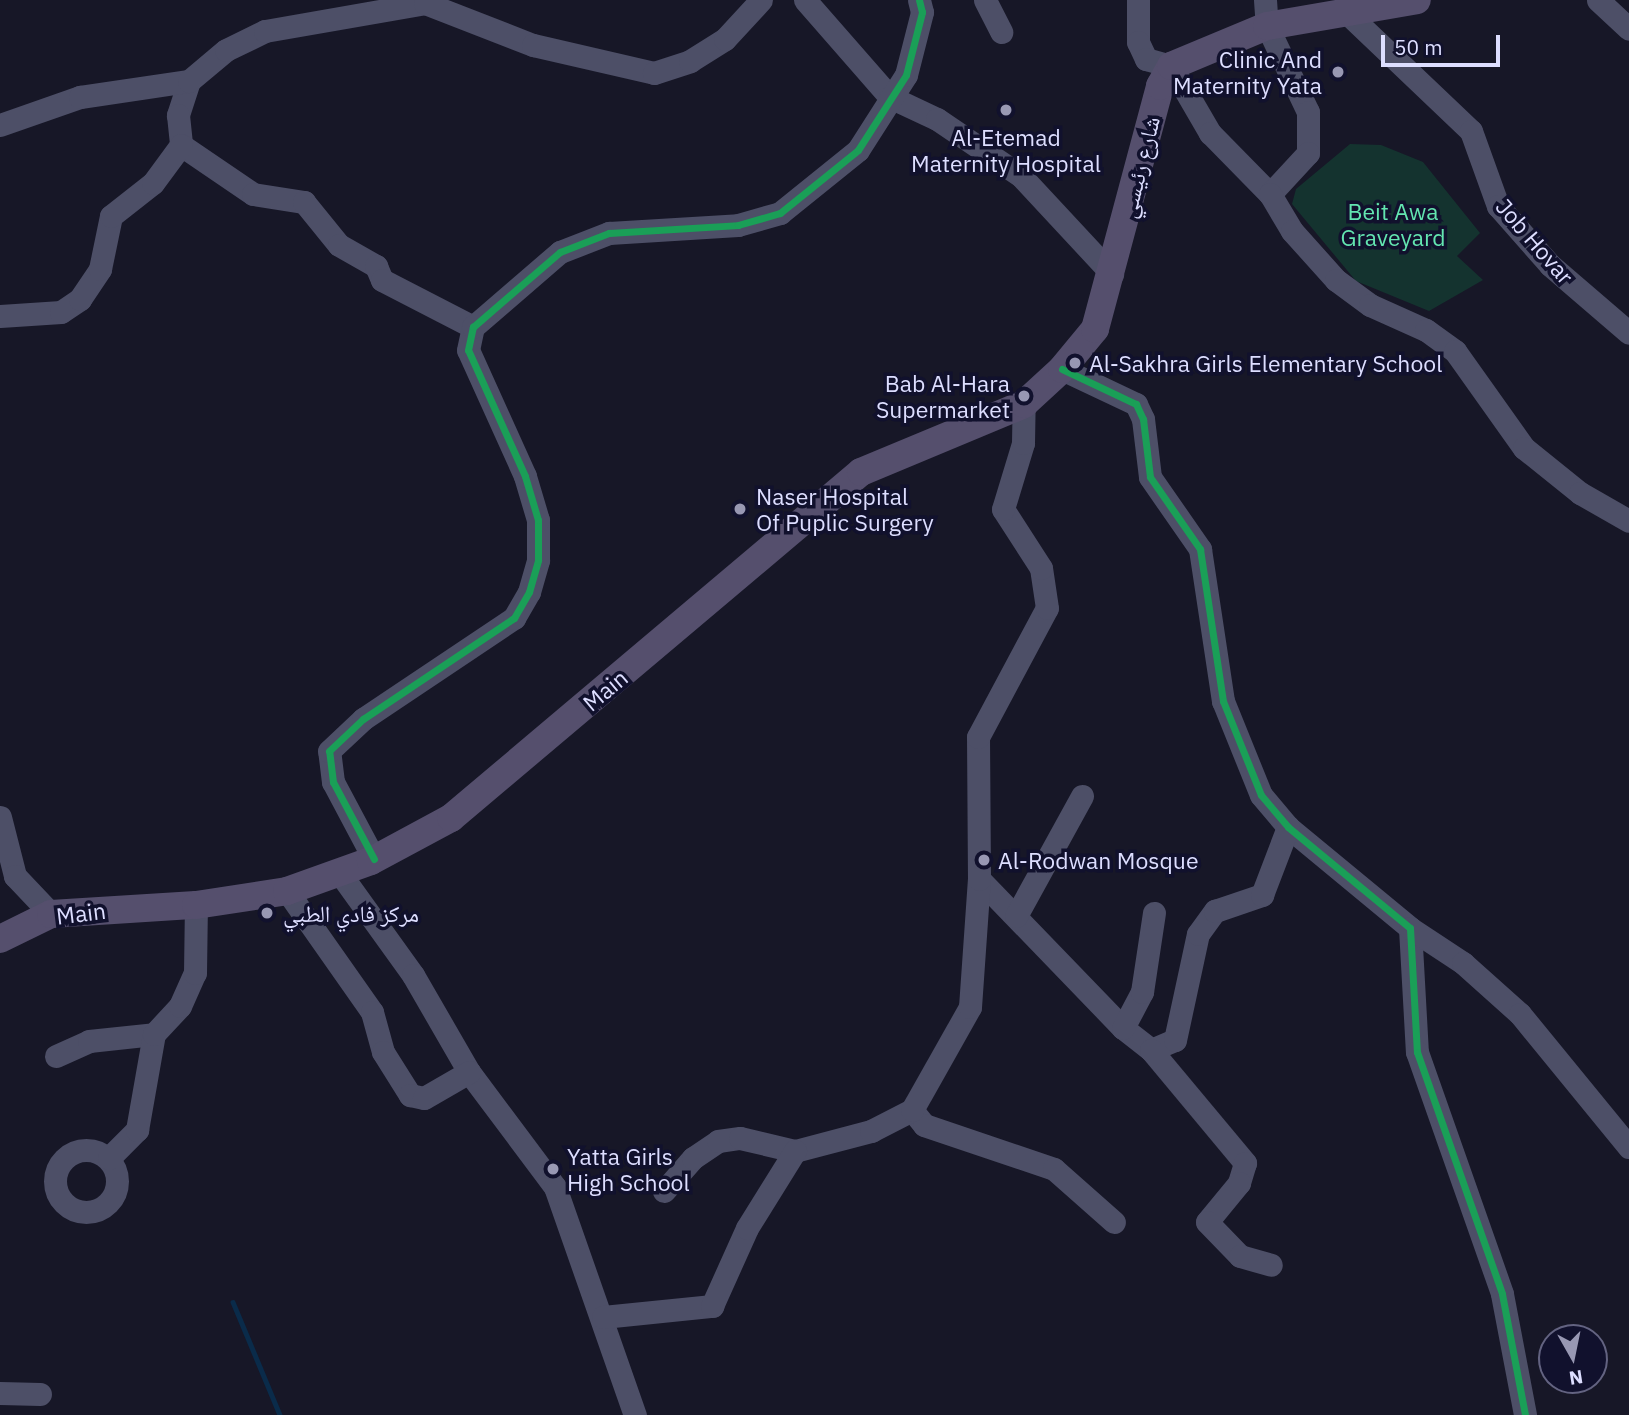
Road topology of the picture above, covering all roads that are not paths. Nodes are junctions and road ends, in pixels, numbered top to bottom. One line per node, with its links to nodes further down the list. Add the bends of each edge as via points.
1 (761, 0): 8 (street, via 725,38 690,61 654,73 533,46)
2 (805, 0): 15 (street)
3 (919, 0): 15 (street, via 922,12 906,75)
4 (985, 0): 12 (street)
5 (1138, 0): 13 (street, via 1138,42 1146,59)
6 (1417, 0): 10 (main road)
7 (1598, 0): 11 (street)
8 (426, 2): 14 (street, via 265,32 226,50)
9 (1266, 13): 10 (main road); 13 (main road); 18 (street, via 1308,112 1308,153)
10 (1347, 13): 22 (street, Job Hovar, via 1471,131 1498,206 1550,265)
11 (1629, 29)
12 (1000, 32)
13 (1171, 66): 18 (street, via 1210,133); 19 (main road, شارع رئيسي, via 1160,86)
14 (189, 81): 16 (street, via 80,97); 17 (street, via 178,115)
15 (891, 97): 19 (street, via 937,119 1021,176); 21 (street, via 858,150 780,213 738,225 609,233 560,252)
16 (0, 125)
17 (181, 145): 20 (street, via 153,183 111,216 100,269 80,299 61,312); 21 (street, via 253,194 304,202 339,245 376,266 382,280)
18 (1270, 194): 25 (street, via 1292,231 1336,280 1370,305 1426,330 1455,351 1524,448 1580,493)
19 (1112, 274): 23 (main road, Main, via 1095,329)
20 (0, 316)
21 (473, 327): 29 (street, via 468,350 525,476 538,520 538,560 514,618 363,719 329,751 333,782)
22 (1629, 334)
23 (1062, 369): 24 (main road, Main); 28 (street, via 1136,404 1143,419 1150,477 1192,531 1205,565 1223,701 1238,746 1261,795)
24 (1024, 404): 29 (main road, Main, via 861,472 451,817); 31 (street, via 1023,443 1003,509 1041,568 1046,608 978,737)
25 (1629, 521)
26 (1082, 796): 36 (street)
27 (0, 817): 35 (street, via 15,876)
28 (1288, 827): 37 (street); 41 (street, via 1262,895 1215,911 1198,934 1175,1040)
29 (374, 859): 30 (main road, Main)
30 (340, 872): 32 (main road, Main); 43 (street, via 414,975)
31 (979, 879): 36 (street); 44 (street, via 970,1007)
32 (287, 891): 33 (main road, Main); 43 (street, via 372,1012 383,1052 410,1095 424,1098)
33 (196, 905): 35 (main road, Main); 40 (street, via 195,973 180,1006)
34 (1154, 913): 39 (street, via 1142,992)
35 (51, 914): 38 (main road, Main)
36 (1016, 916): 39 (street)
37 (1410, 928): 45 (street, via 1463,962 1520,1014); 55 (street, via 1417,1052 1502,1294)
38 (0, 939)
39 (1123, 1028): 41 (street)
40 (153, 1034): 42 (street, via 89,1041); 47 (street, via 137,1130)
41 (1151, 1050): 50 (street, via 1245,1163 1239,1183 1207,1222 1240,1256)
42 (56, 1056)
43 (469, 1072): 51 (street, via 555,1187)
44 (912, 1110): 46 (street, via 871,1131); 49 (street, via 924,1125 1054,1169)
45 (1629, 1147)
46 (795, 1151): 48 (street, via 740,1138 718,1141 692,1158); 51 (street, via 747,1228 712,1306)
47 (109, 1158)
48 (664, 1191)
49 (1114, 1222)
50 (1271, 1265)
51 (603, 1317): 54 (street)
52 (0, 1393): 53 (street)
53 (40, 1394)
54 (635, 1415)
55 (1525, 1415)

